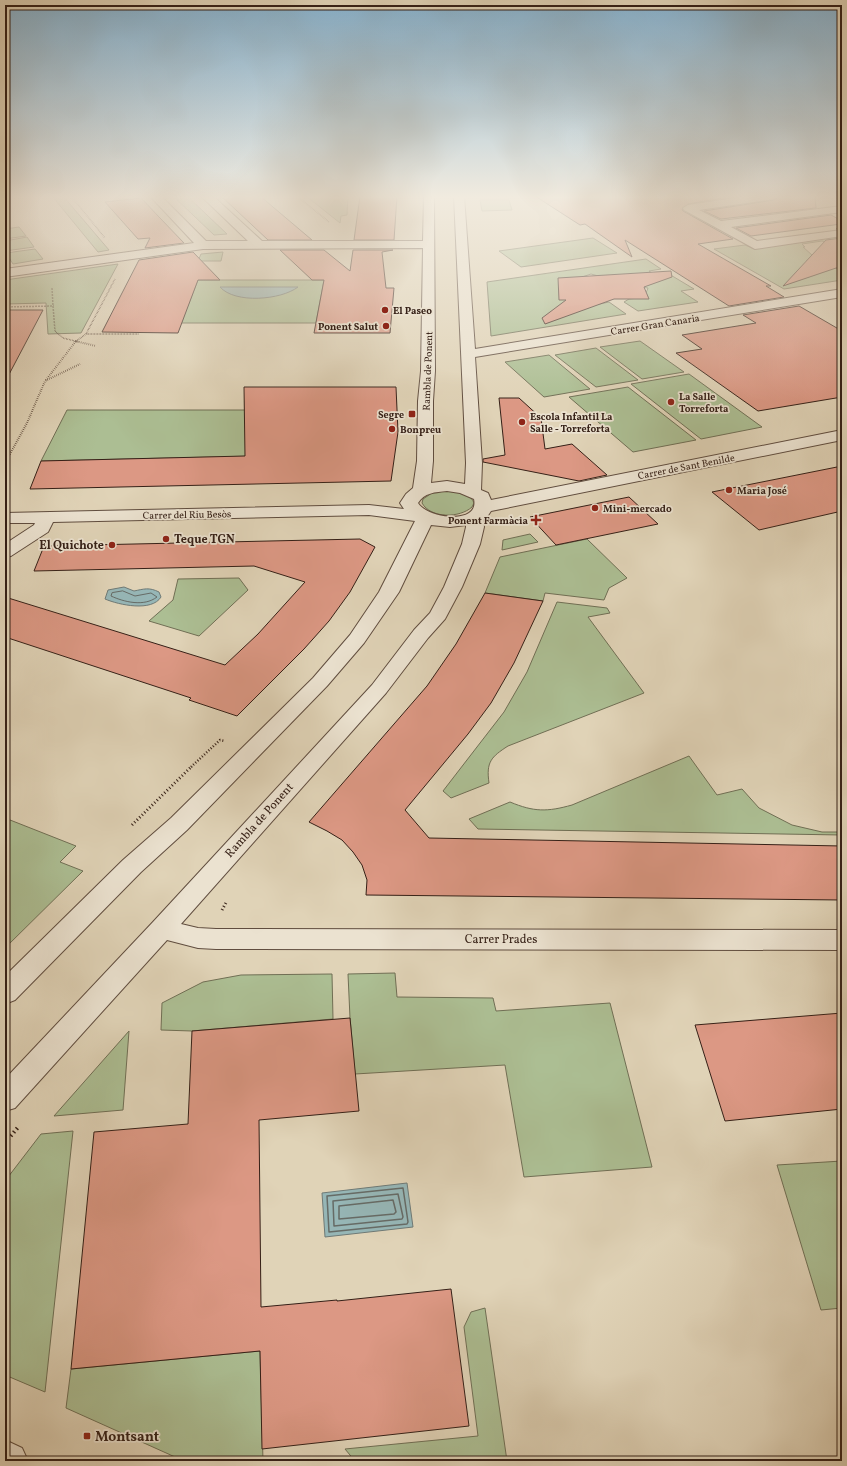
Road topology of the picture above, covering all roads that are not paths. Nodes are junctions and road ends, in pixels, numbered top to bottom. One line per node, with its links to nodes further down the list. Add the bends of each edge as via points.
1 (65, 264): 4 (street)
2 (441, 264): 8 (street, Rambla de Ponent, via 425,468)
3 (447, 264): 6 (street, Rambla de Ponent)
4 (5, 273)
5 (842, 300): 6 (street, Carrer Gran Canaria, via 824,296)
6 (468, 354): 9 (street, Rambla de Ponent)
7 (842, 435): 9 (street, Carrer de Sant Benilde, via 529,497)
8 (417, 494): 9 (street, Carrer del Riu Besòs, via 433,487 461,487); 10 (street, Carrer del Riu Besòs); 12 (street, via 409,503 412,510)
9 (478, 503): 12 (street, Carrer de Sant Benilde, via 461,521 446,522); 15 (street, Rambla de Ponent, via 475,527 465,560 438,615 420,634 379,688)
10 (369, 510): 11 (street, Carrer del Riu Besòs); 12 (street, Carrer del Riu Besòs)
11 (46, 517): 13 (street, Carrer del Riu Besòs); 14 (street, via 42,528)
12 (422, 517): 17 (street, via 389,592 357,639 334,666 179,824 132,866)
13 (5, 518)
14 (5, 552)
15 (162, 929): 16 (street, Carrer Prades, via 198,938); 18 (street, Rambla de Ponent)
16 (842, 940)
17 (5, 993)
18 (5, 1099)
19 (5, 1459): 20 (street)
20 (9, 1461)

